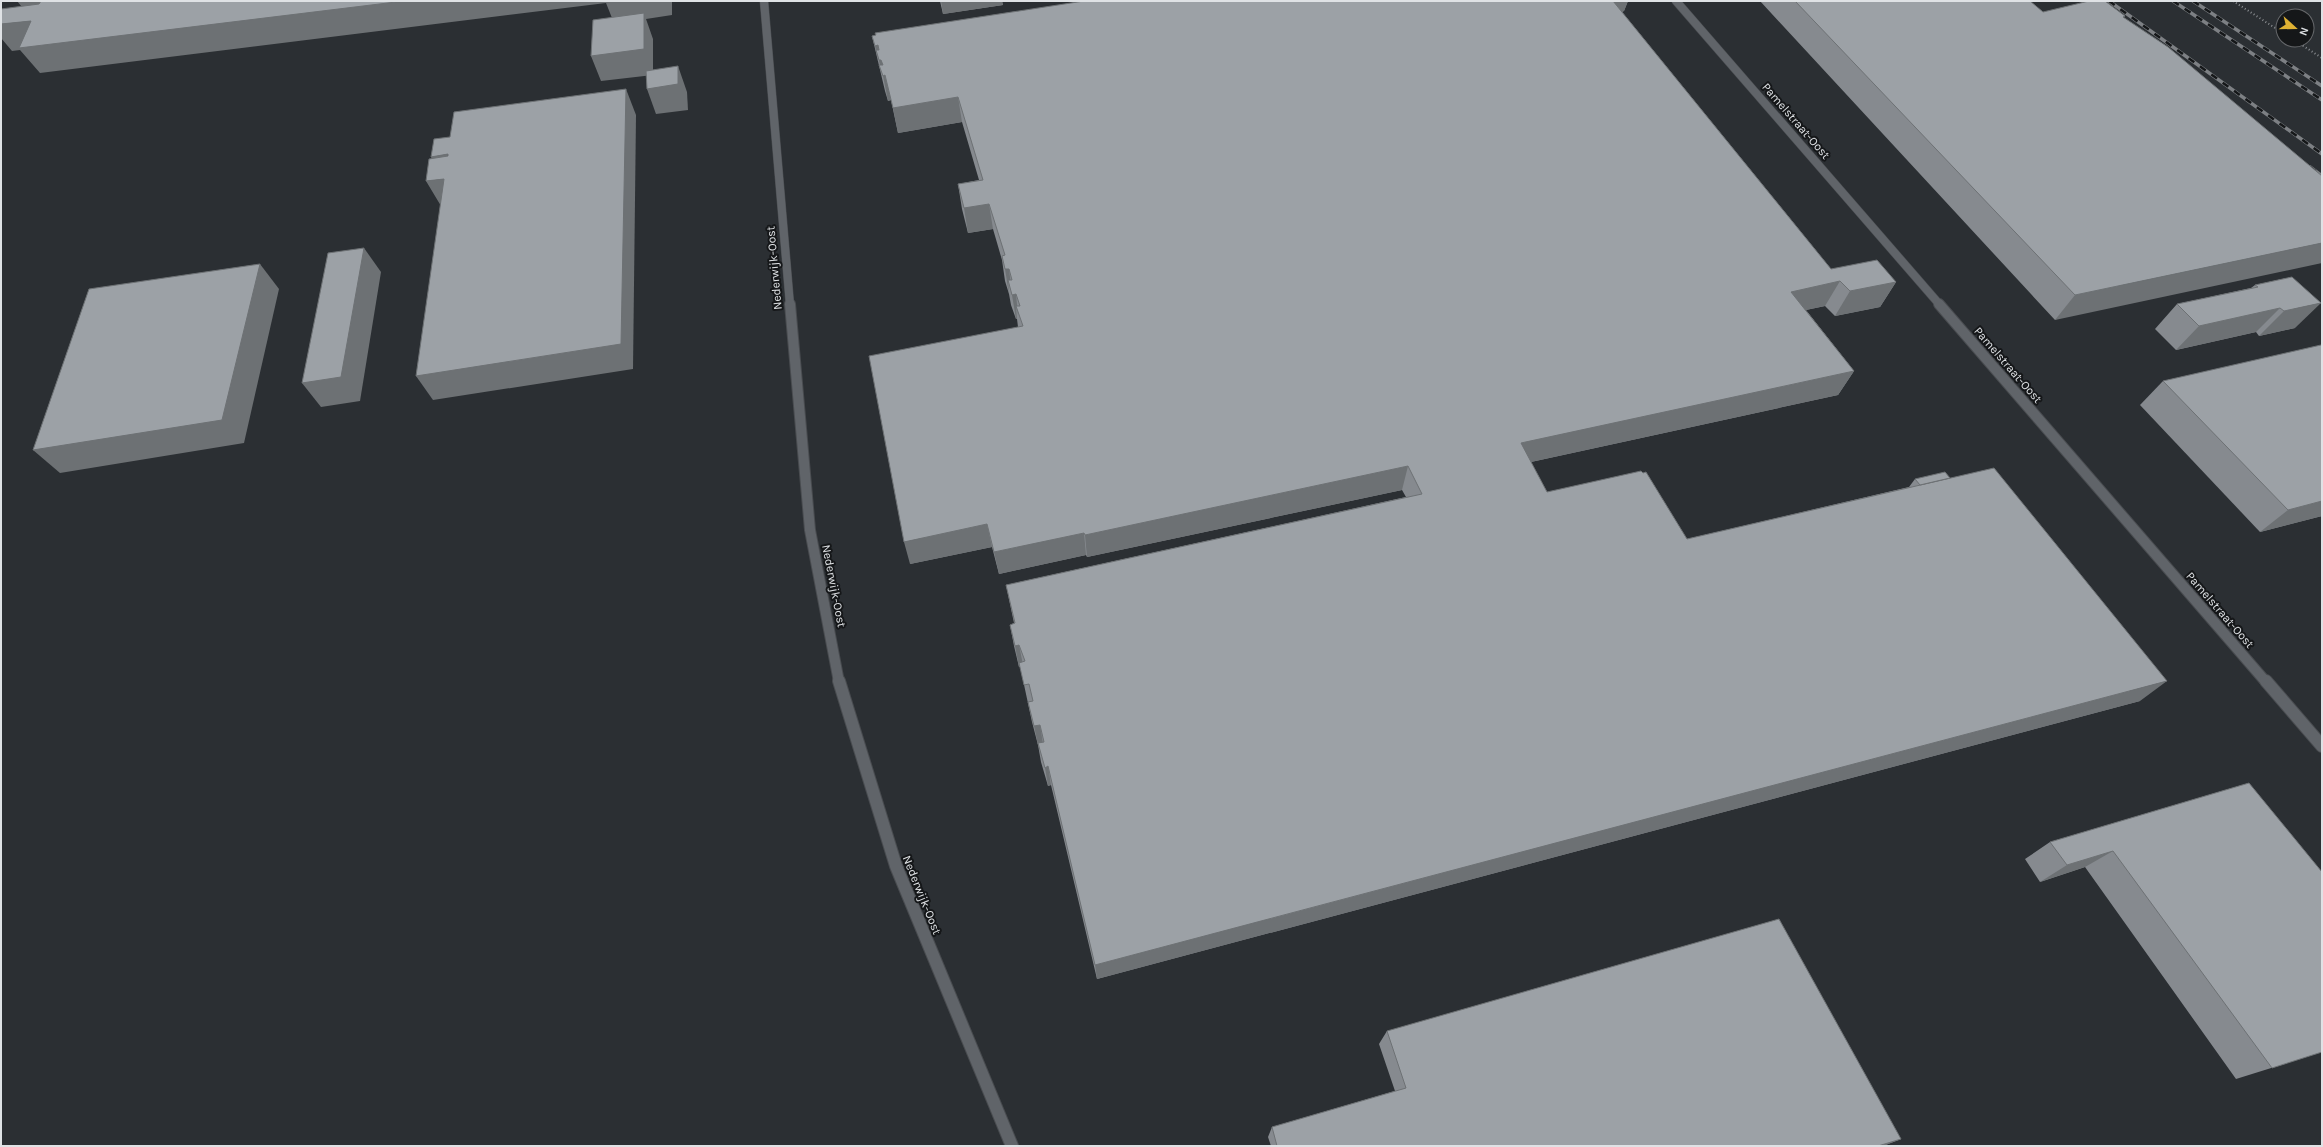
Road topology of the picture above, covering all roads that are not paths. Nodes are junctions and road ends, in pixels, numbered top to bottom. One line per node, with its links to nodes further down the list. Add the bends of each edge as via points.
1 (764, 1): 4 (street, Nederwijk-Oost, via 810,530 840,681 896,866)
2 (1676, 1): 3 (street, Pamelstraat-Oost)
3 (2322, 746)
4 (1012, 1146)

